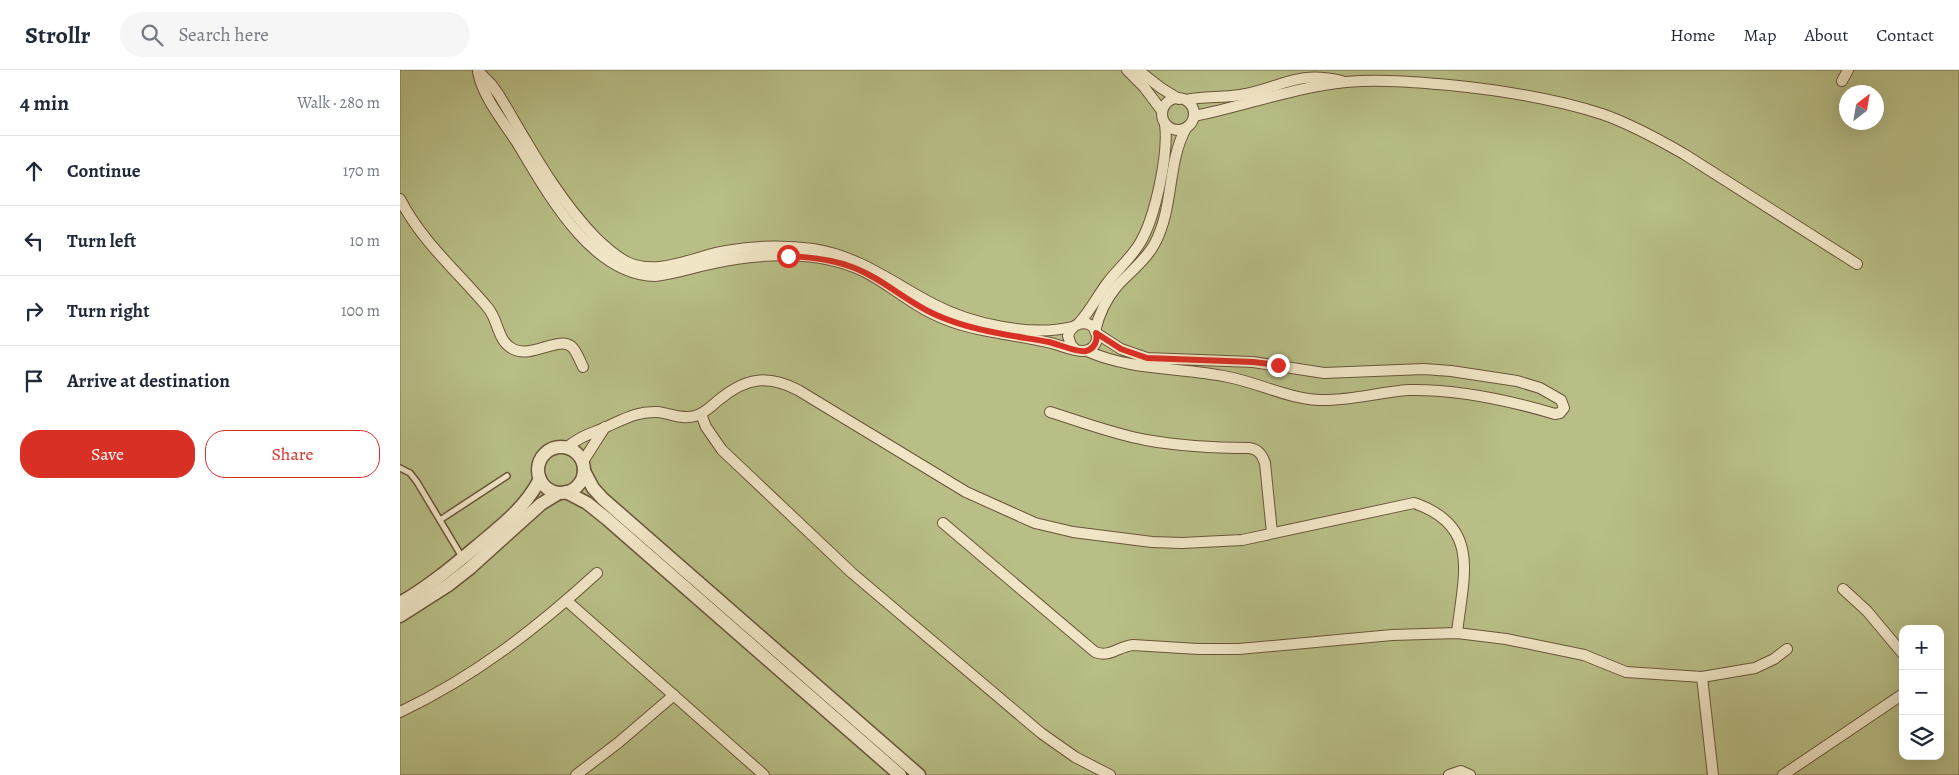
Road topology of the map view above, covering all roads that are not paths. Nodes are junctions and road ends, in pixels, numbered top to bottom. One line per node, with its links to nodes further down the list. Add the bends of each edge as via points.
1 (1127, 70): 8 (street)
2 (1138, 70): 7 (street)
3 (1848, 70): 5 (street)
4 (477, 71): 14 (street, via 495,90 564,201 603,245 627,262 658,267 743,249 813,249 873,268 934,305 960,316 1033,331 1053,331); 16 (street, via 486,94 562,212 599,253 625,270 655,276 752,257 823,259 863,272 918,306 950,321)
5 (1842, 81)
6 (1281, 88): 7 (street, via 1238,96); 9 (street, via 1242,106); 13 (street, via 1345,82 1466,87 1570,105 1603,115 1684,154)
7 (1182, 99): 8 (street, via 1167,103); 9 (street, via 1192,107)
8 (1162, 111): 10 (street)
9 (1194, 116): 11 (street)
10 (1166, 124): 11 (street, via 1173,130); 14 (street, via 1157,196 1147,229 1131,256)
11 (1186, 128): 15 (street, via 1159,235 1143,260 1111,294)
12 (400, 199): 18 (street, via 433,248 489,309 508,346 525,352 566,344 573,348)
13 (1856, 264)
14 (1076, 325): 15 (street, via 1089,324); 16 (street, via 1068,336)
15 (1096, 332): 17 (street, via 1094,346); 17 (street, via 1127,352 1156,359 1260,362 1319,373 1424,369 1504,378 1540,388 1561,400 1564,408 1555,414 1479,396 1430,391 1392,392 1334,400 1300,398 1232,378 1122,363)
16 (1075, 349): 17 (street)
17 (1087, 350)
18 (583, 367)
19 (1050, 412): 30 (street, via 1145,440 1256,450 1265,463)
20 (701, 414): 21 (street, via 683,418 658,412 641,413 620,419); 30 (street, via 742,385 754,380 776,381 798,390 966,492 1036,523 1099,536 1152,542 1242,540); 48 (street, via 722,450 852,572 1041,733 1075,757)
21 (605, 428): 22 (street, via 581,436); 23 (street, via 592,444)
22 (566, 448): 23 (street, via 576,453); 26 (street, via 553,449 543,455 538,467)
23 (583, 467): 27 (street, via 580,482); 47 (street, via 602,499)
24 (400, 468): 28 (lane, via 414,477)
25 (507, 476): 28 (lane)
26 (540, 479): 27 (street, via 548,489); 31 (street, via 521,508)
27 (563, 493): 36 (street, via 541,504 455,580); 44 (street, via 587,503 608,519)
28 (440, 520): 31 (lane)
29 (943, 523): 37 (street, via 1099,654 1134,645 1239,649 1392,635)
30 (1272, 533): 37 (street, via 1414,503 1438,514 1455,531 1464,554)
31 (462, 558): 35 (street)
32 (597, 573): 34 (street)
33 (1843, 589): 39 (street, via 1867,611)
34 (567, 601): 41 (street); 43 (street, via 457,682)
35 (400, 603)
36 (400, 616)
37 (1457, 633): 40 (street, via 1578,654 1626,672)
38 (1787, 649): 40 (street, via 1774,660 1755,668)
39 (1899, 649)
40 (1702, 677): 51 (street)
41 (674, 695): 45 (street); 46 (street)
42 (1899, 697): 52 (street)
43 (400, 712)
44 (895, 772)
45 (576, 775)
46 (764, 775)
47 (919, 775)
48 (1110, 775)
49 (1449, 775): 50 (street, via 1461,771)
50 (1470, 775)
51 (1713, 775)
52 (1782, 775)

